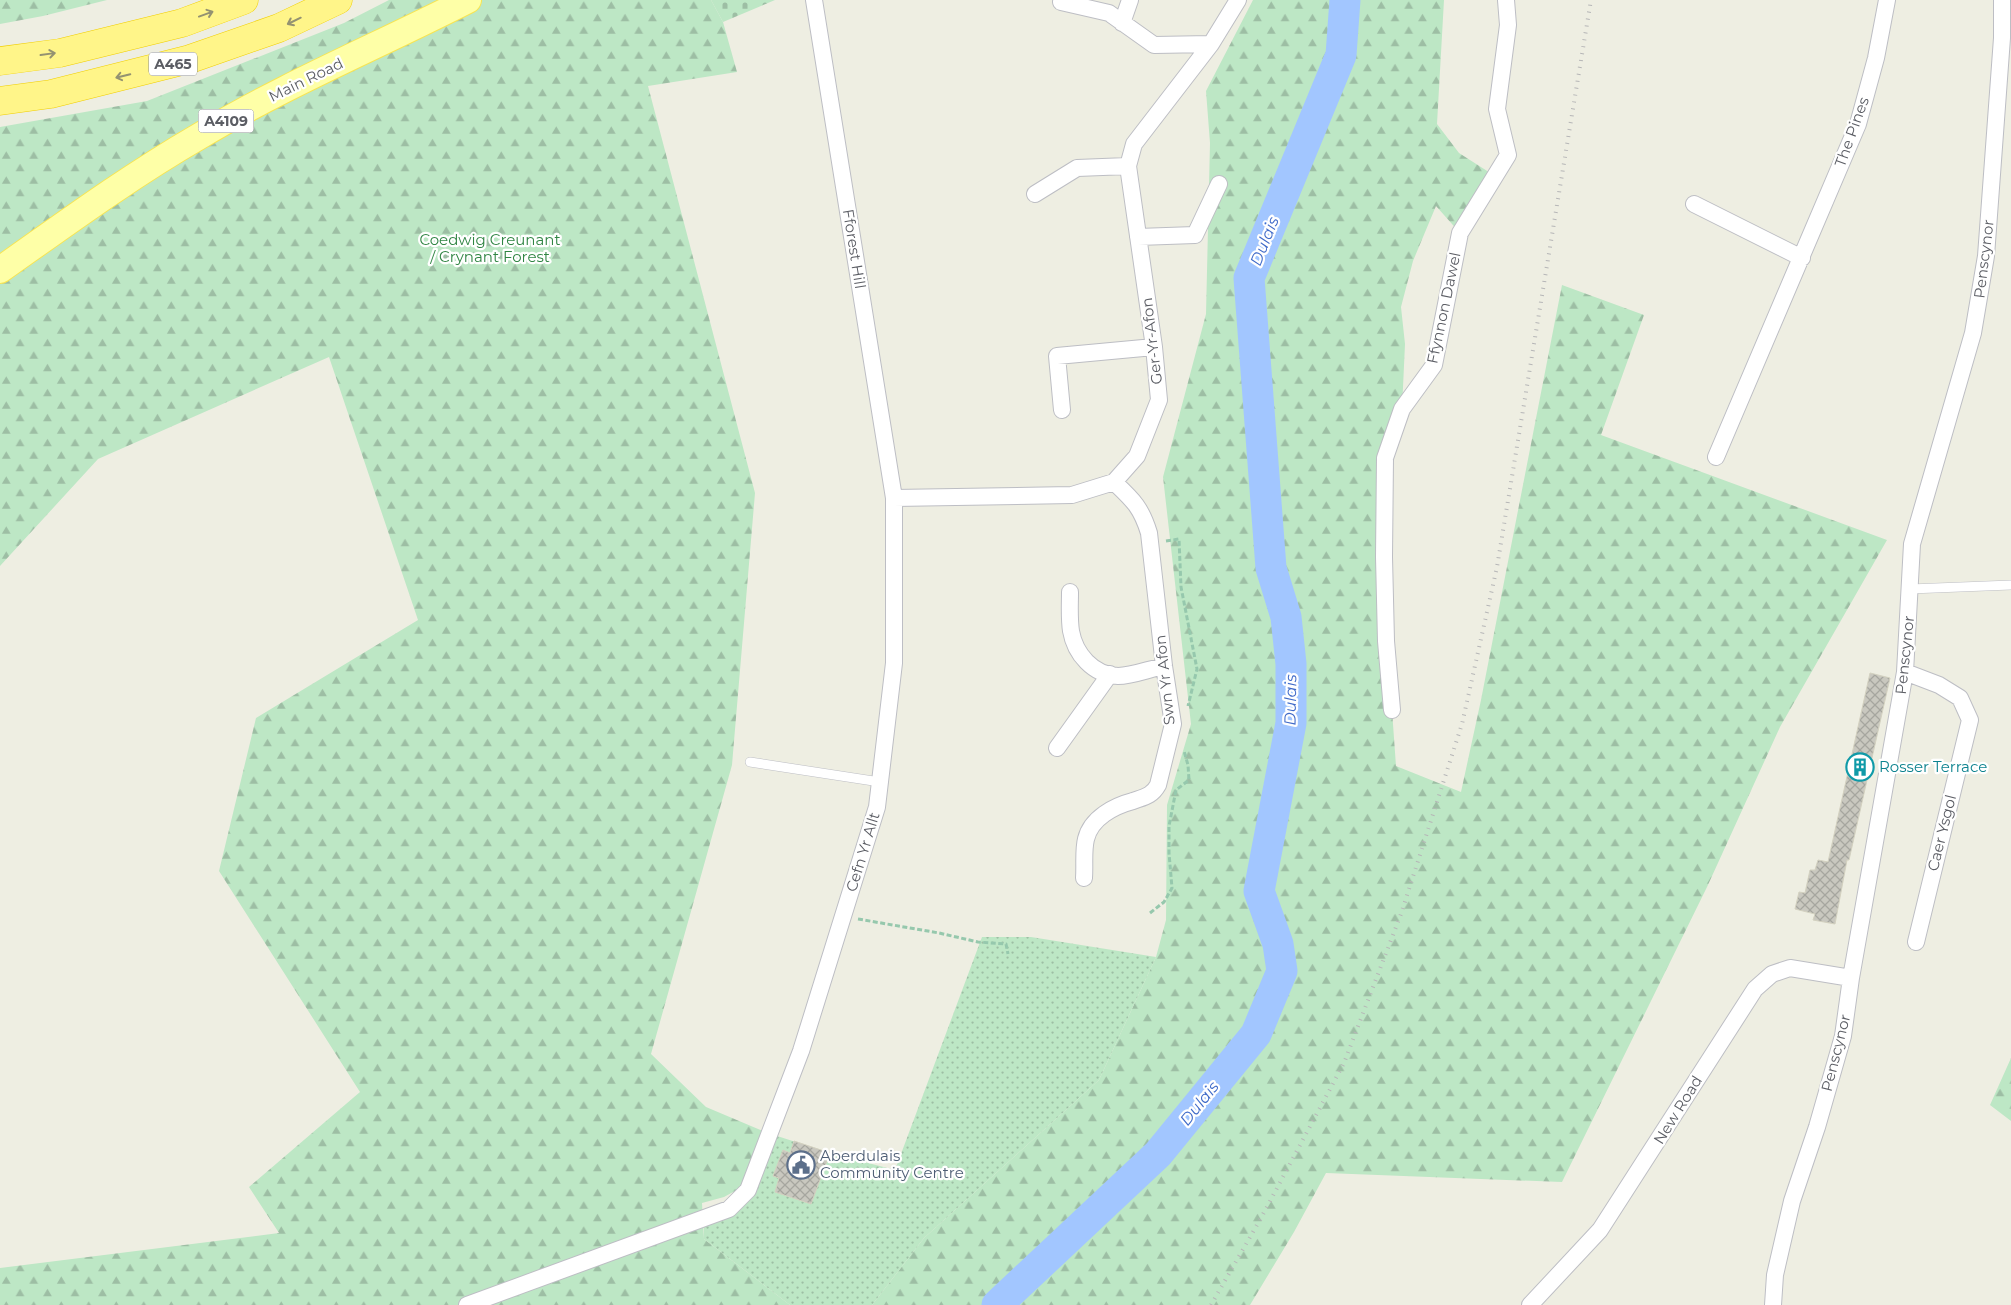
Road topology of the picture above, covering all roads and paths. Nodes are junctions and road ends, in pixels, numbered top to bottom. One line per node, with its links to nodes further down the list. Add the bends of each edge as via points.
1 (244, 0): 14 (highway, A465, one-way to 1, via 60,53 182,23)
2 (338, 0): 15 (highway, A465, one-way to 15, via 279,28 190,59 51,94)
3 (468, 0): 22 (main road, Main Road / A4109, via 273,95 199,136 126,181)
4 (814, 0): 27 (street, Fforest Hill)
5 (1130, 0): 11 (street)
6 (1238, 0): 13 (street, Ger-Yr-Afon)
7 (1506, 0): 34 (street, Ffynnon Dawel, via 1508,25 1497,109 1508,155 1460,233 1434,365 1402,409 1385,458 1386,632)
8 (1887, 0): 21 (street, The Pines, via 1858,124)
9 (2002, 0): 12 (street, Penscynor)
10 (1061, 2): 11 (street, via 1109,14)
11 (1122, 22): 13 (street, via 1154,45)
12 (2006, 40): 29 (street, Penscynor, via 1986,256 1973,333 1912,544)
13 (1211, 44): 16 (street, Ger-Yr-Afon, via 1134,144)
14 (0, 61)
15 (0, 101)
16 (1128, 166): 18 (street, via 1076,168); 20 (street, Ger-Yr-Afon)
17 (1219, 184): 20 (street, via 1195,235)
18 (1035, 194)
19 (1694, 204): 21 (street)
20 (1138, 237): 23 (street, Ger-Yr-Afon)
21 (1802, 258): 25 (street, The Pines)
22 (0, 270)
23 (1154, 347): 24 (street, via 1057,356); 26 (street, Ger-Yr-Afon, via 1159,400 1137,456)
24 (1062, 410)
25 (1716, 457)
26 (1114, 482): 27 (street, via 1072,495); 31 (street, Swn Yr Afon, via 1143,514 1149,533)
27 (894, 498): 37 (street, Cefn Yr Allt, via 894,663)
28 (2011, 585): 29 (lane)
29 (1910, 589): 32 (street, Penscynor)
30 (1070, 592): 33 (street, via 1071,630 1080,654 1089,665)
31 (1164, 666): 33 (street, via 1118,676); 38 (street, Swn Yr Afon, via 1173,724 1158,785 1145,798 1113,808 1092,827 1086,838)
32 (1905, 672): 40 (street, Caer Ysgol, via 1939,685 1960,698 1970,720); 42 (street, Penscynor)
33 (1110, 674): 35 (street)
34 (1392, 710)
35 (1056, 748)
36 (750, 762): 37 (lane)
37 (880, 782): 39 (street, Cefn Yr Allt, via 877,807)
38 (1084, 878)
39 (843, 916): 41 (path, via 978,942 1006,944); 43 (street, Cefn Yr Allt, via 801,1051 748,1190 729,1209)
40 (1916, 942)
41 (1008, 954)
42 (1851, 978): 44 (street, New Road, via 1790,968 1772,974 1755,989 1600,1230); 45 (street, Penscynor, via 1843,1036 1792,1201 1775,1275)
43 (467, 1305)
44 (1530, 1305)
45 (1773, 1305)

